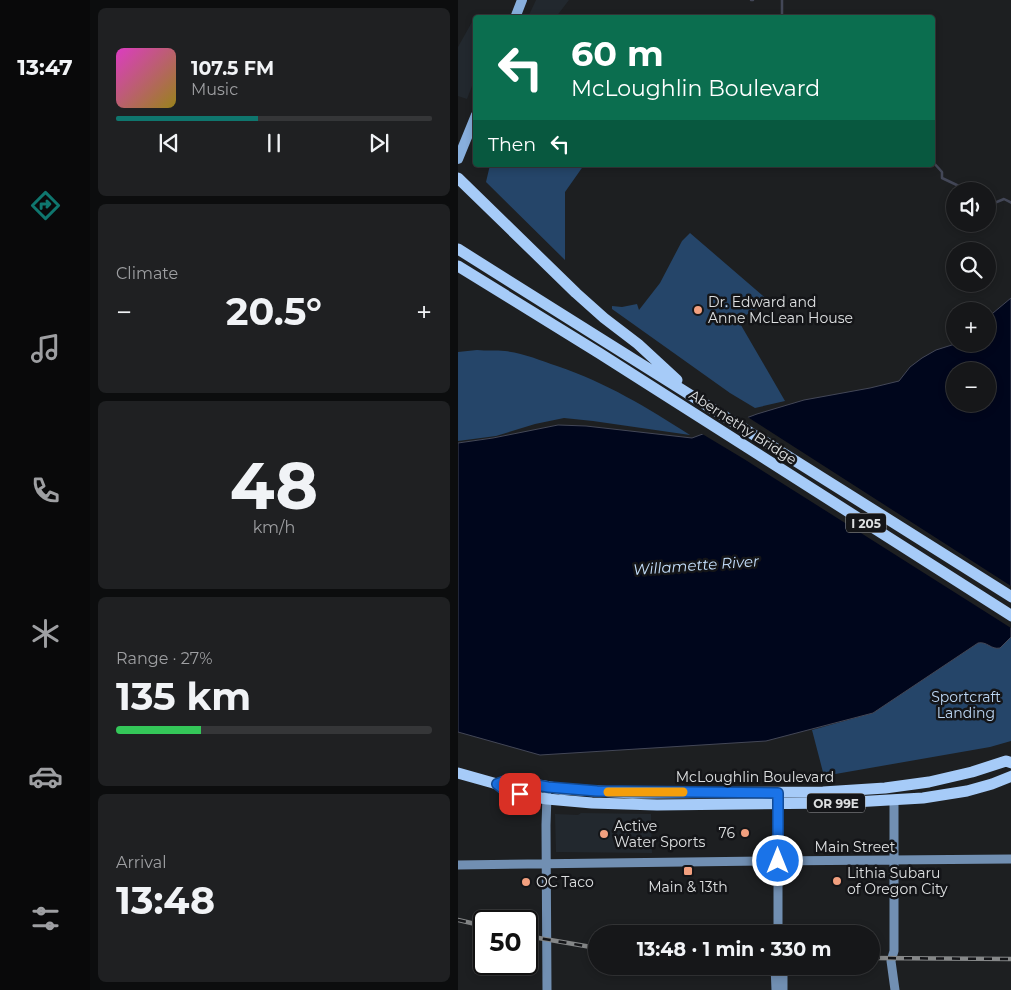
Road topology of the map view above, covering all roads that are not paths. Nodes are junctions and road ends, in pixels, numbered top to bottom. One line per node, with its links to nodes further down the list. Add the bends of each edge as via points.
1 (522, 0): 2 (main road)
2 (516, 15)
3 (473, 123): 4 (main road)
4 (458, 159)
5 (458, 178): 8 (highway, via 576,294 638,344)
6 (458, 249): 8 (highway, Abernethy Bridge / I 205)
7 (458, 266): 10 (highway, Abernethy Bridge / I 205)
8 (699, 400): 9 (highway, Abernethy Bridge / I 205)
9 (1012, 597)
10 (1012, 616)
11 (1012, 763): 16 (highway, McLoughlin Boulevard / OR 99E, via 1006,761 950,778 906,786)
12 (458, 773): 14 (highway, McLoughlin Boulevard / OR 99E)
13 (1012, 776): 18 (highway, McLoughlin Boulevard / OR 99E, via 955,793)
14 (497, 784): 15 (highway, McLoughlin Boulevard / OR 99E, via 508,780); 17 (highway, McLoughlin Boulevard / OR 99E, via 507,792)
15 (548, 787): 16 (highway, McLoughlin Boulevard / OR 99E); 17 (street)
16 (778, 798): 17 (highway, McLoughlin Boulevard / OR 99E, via 624,804); 18 (highway, McLoughlin Boulevard / OR 99E); 20 (street)
17 (547, 799): 22 (street)
18 (894, 800): 21 (street)
19 (1012, 859): 21 (street, Main Street)
20 (778, 861): 21 (street, Main Street); 22 (street, Main Street); 24 (street)
21 (894, 861): 30 (street, via 892,961)
22 (546, 864): 23 (street, Main Street); 27 (street)
23 (458, 865)
24 (778, 925)
25 (775, 975): 28 (street)
26 (783, 975): 29 (street)
27 (547, 990)
28 (776, 990)
29 (783, 990)
30 (895, 990)

